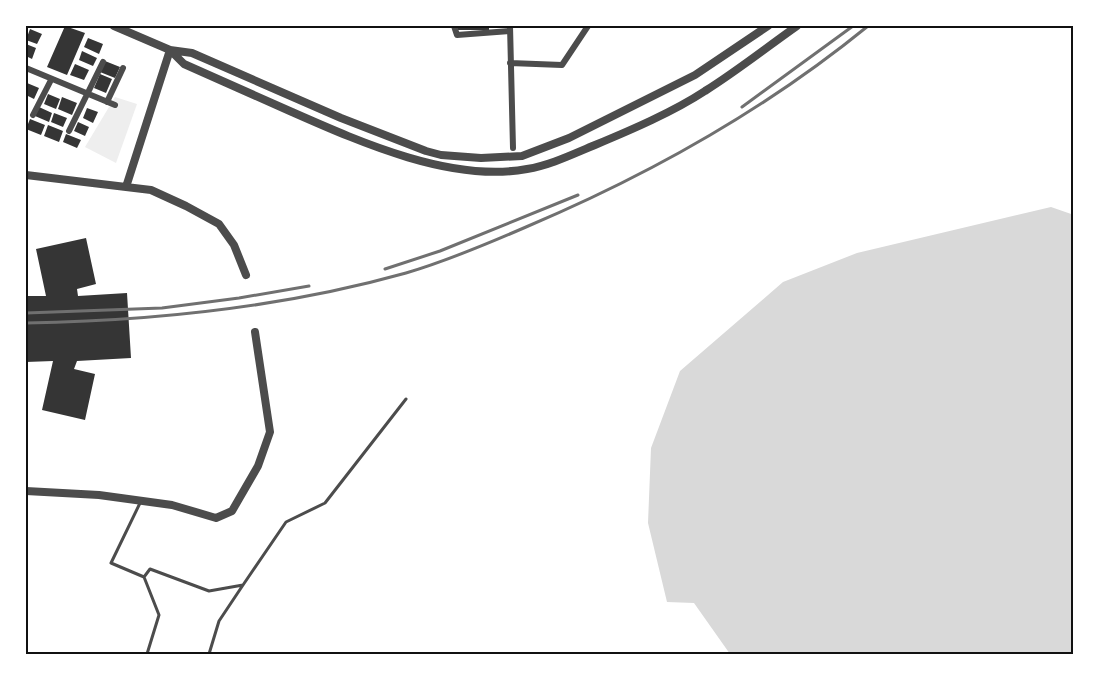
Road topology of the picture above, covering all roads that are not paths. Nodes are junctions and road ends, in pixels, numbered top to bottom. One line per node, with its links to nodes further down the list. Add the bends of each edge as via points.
1 (114, 26): 8 (street)
2 (454, 26): 7 (street, via 457,35)
3 (588, 26): 10 (street, via 562,65)
4 (768, 26): 8 (street, via 695,75 569,138 522,156 481,158 426,151 192,53)
5 (797, 26): 8 (street, via 704,92 628,132 525,170 428,164 387,151 184,64)
6 (510, 28): 7 (street); 10 (street)
7 (496, 29)
8 (170, 50): 21 (street)
9 (103, 62): 14 (street)
10 (510, 63): 19 (street)
11 (26, 68): 13 (street)
12 (123, 68): 15 (street)
13 (51, 80): 14 (street); 17 (street)
14 (88, 95): 15 (street); 18 (street)
15 (107, 102): 16 (street)
16 (115, 105)
17 (33, 115)
18 (69, 131)
19 (513, 148)
20 (26, 175): 21 (street)
21 (126, 187): 22 (street, via 151,190 219,224 234,244)
22 (246, 275)
23 (255, 332): 27 (street, via 270,432 258,466 232,511 216,518)
24 (406, 399): 29 (lane, via 325,503 286,522)
25 (27, 491): 26 (lane); 27 (street)
26 (26, 500)
27 (141, 501): 28 (lane, via 111,563)
28 (144, 577): 29 (lane, via 150,569 209,591); 30 (lane, via 159,615)
29 (243, 585): 31 (lane, via 219,621)
30 (147, 654)
31 (209, 654)

